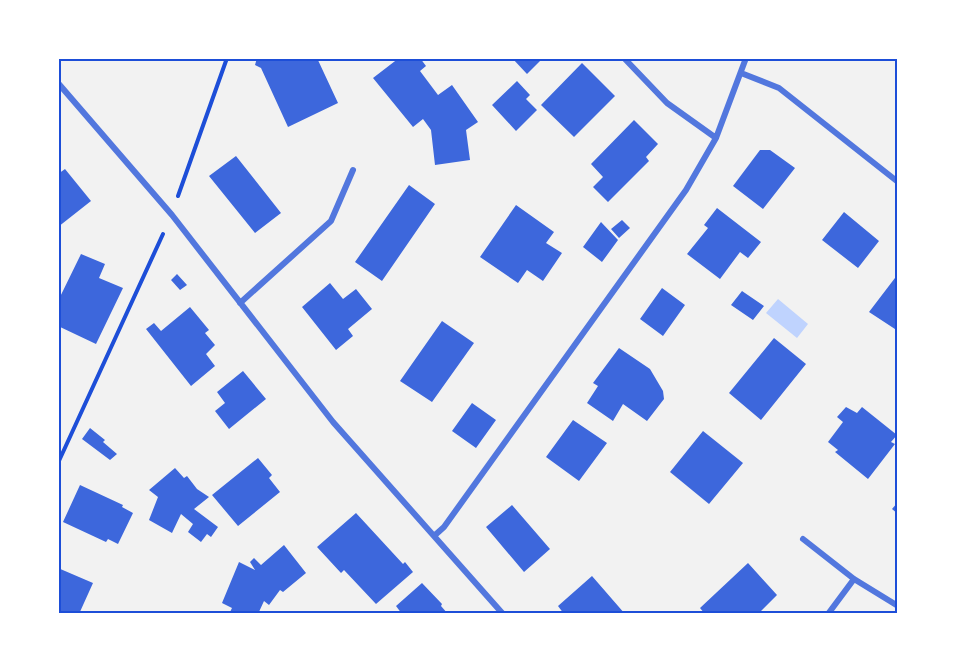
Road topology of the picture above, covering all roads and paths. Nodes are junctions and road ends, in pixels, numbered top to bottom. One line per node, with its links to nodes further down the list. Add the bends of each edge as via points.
1 (227, 58): 9 (path)
2 (624, 58): 6 (street, via 668,103)
3 (746, 58): 4 (street)
4 (741, 73): 6 (street); 8 (street, via 779,88)
5 (58, 83): 9 (street)
6 (716, 138): 12 (street, via 686,190)
7 (353, 170): 10 (street, via 331,222)
8 (897, 182)
9 (172, 215): 10 (street); 11 (path)
10 (240, 303): 12 (street, via 333,422)
11 (58, 463)
12 (434, 536): 16 (street)
13 (803, 539): 14 (street)
14 (854, 579): 15 (street); 17 (street)
15 (897, 606)
16 (503, 614)
17 (828, 614)

